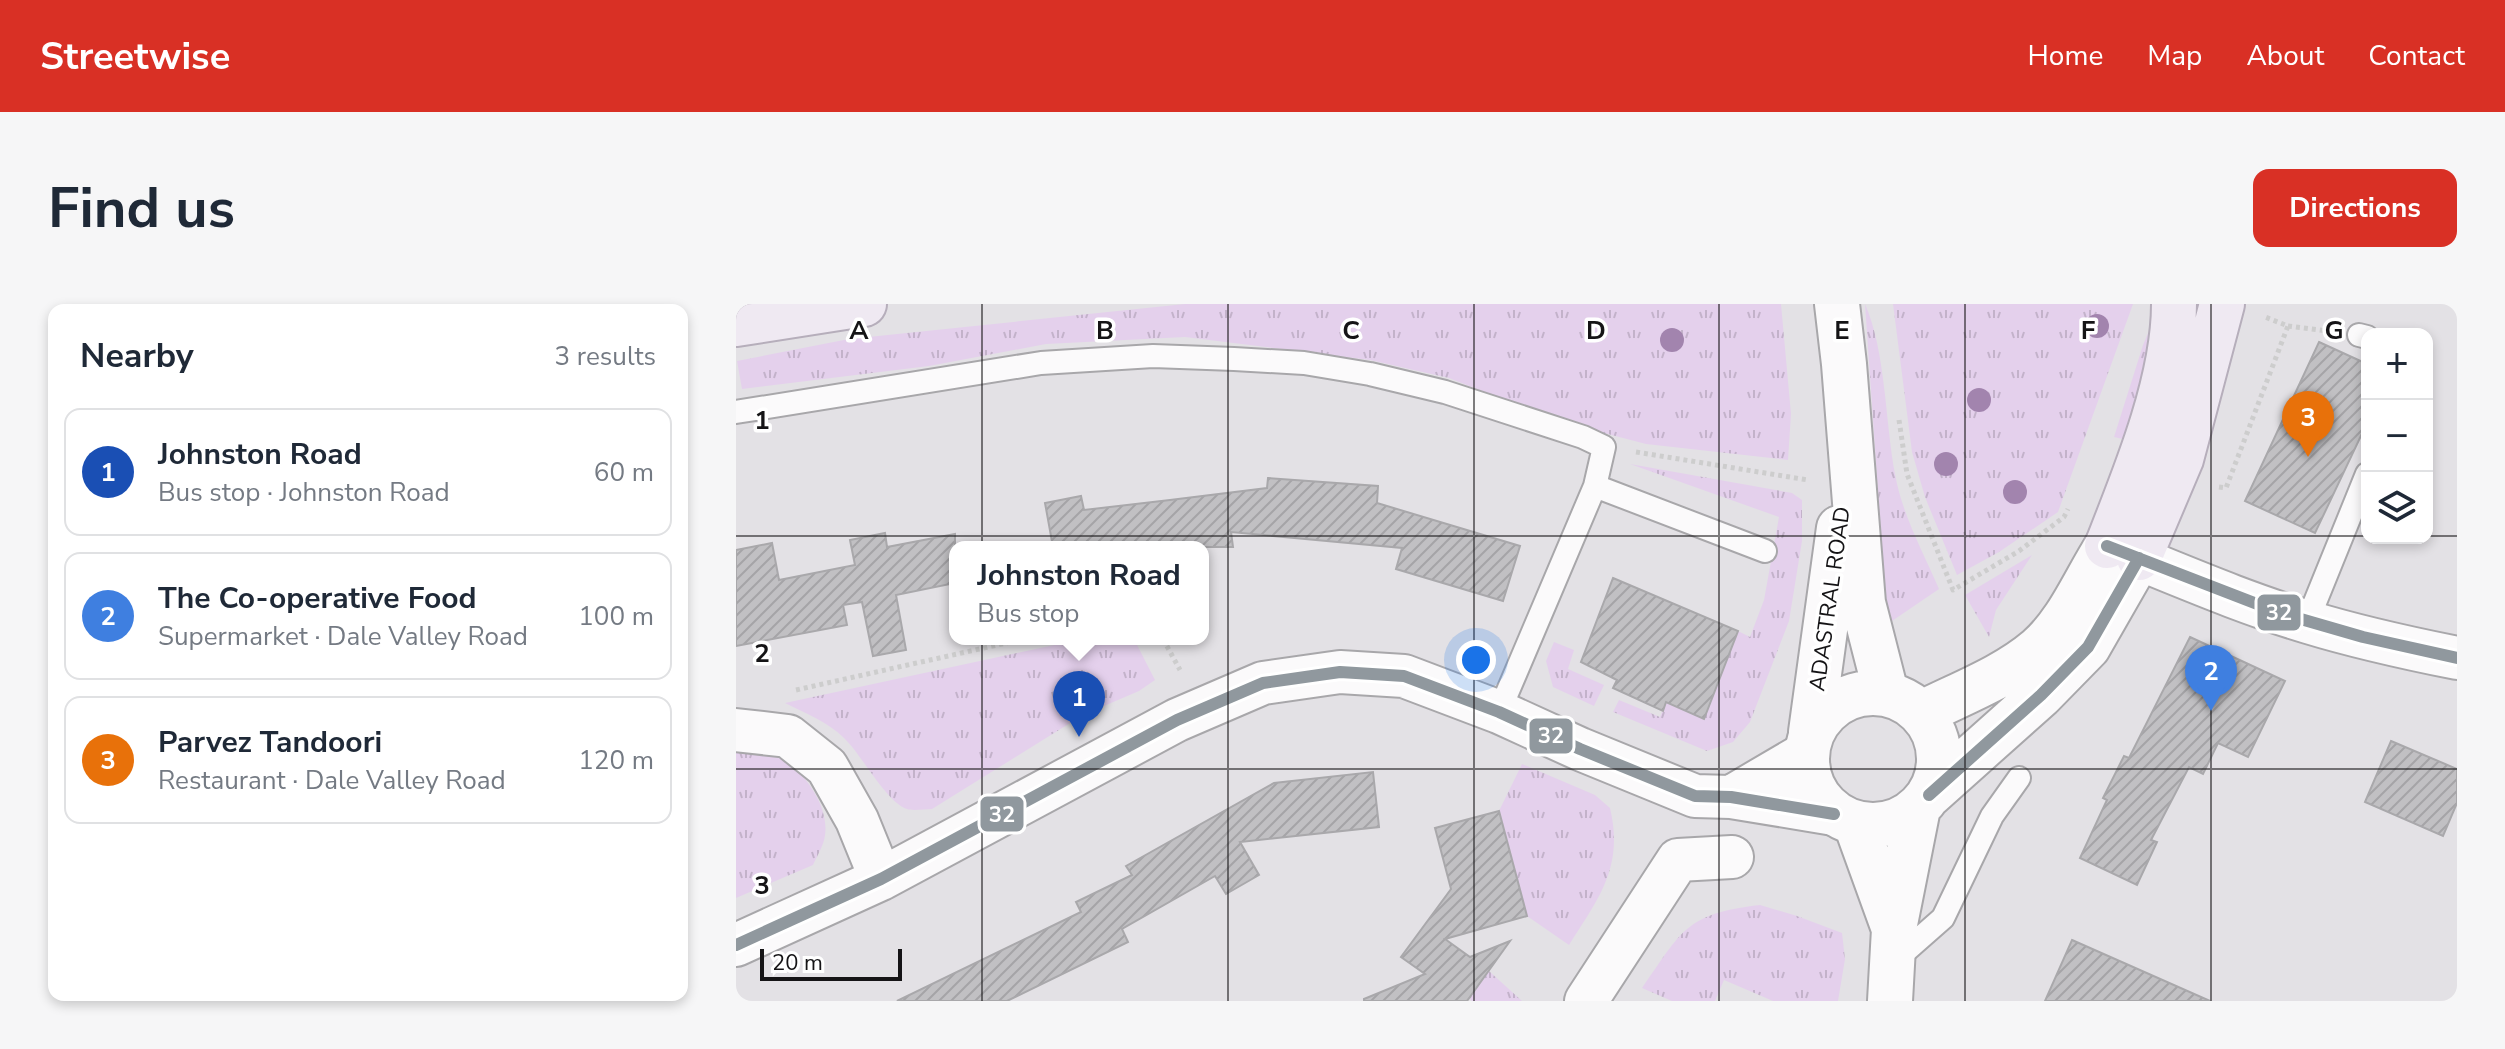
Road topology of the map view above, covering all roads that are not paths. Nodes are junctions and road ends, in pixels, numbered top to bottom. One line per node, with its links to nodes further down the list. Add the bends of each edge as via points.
1 (864, 304): 4 (highway)
2 (1837, 304): 6 (street, ADASTRAL ROAD, via 1844,364)
3 (2209, 312): 10 (highway, via 2146,446)
4 (736, 324)
5 (736, 412): 7 (lane, via 1041,363 1153,356 1304,363 1430,388 1604,447)
6 (1832, 474): 13 (street, ADASTRAL ROAD, via 1863,603); 16 (street, ADASTRAL ROAD, via 1839,525)
7 (1595, 486): 9 (lane); 14 (lane)
8 (2361, 489): 11 (lane)
9 (1765, 551)
10 (2123, 552): 11 (street); 13 (street, via 2039,648 1993,679); 19 (street, via 2088,647)
11 (2307, 622): 12 (street)
12 (2457, 658)
13 (1905, 702): 16 (street, via 1870,692 1847,697 1823,715); 19 (street, via 1933,726 1939,758)
14 (1499, 712): 18 (street, via 1695,796); 22 (street, via 1404,676 1340,672 1263,683 1177,720)
15 (736, 730): 22 (street, via 788,736 827,767 857,820)
16 (1809, 742): 18 (street); 20 (street, via 1808,778 1818,798)
17 (2019, 778): 24 (lane, via 1992,816 1943,918)
18 (1731, 797): 20 (street)
19 (1924, 802): 20 (street, via 1893,823); 24 (street)
20 (1845, 819): 24 (street)
21 (1732, 857): 25 (street, via 1678,860)
22 (881, 879): 23 (street)
23 (736, 945)
24 (1892, 964)
25 (1586, 1001)

